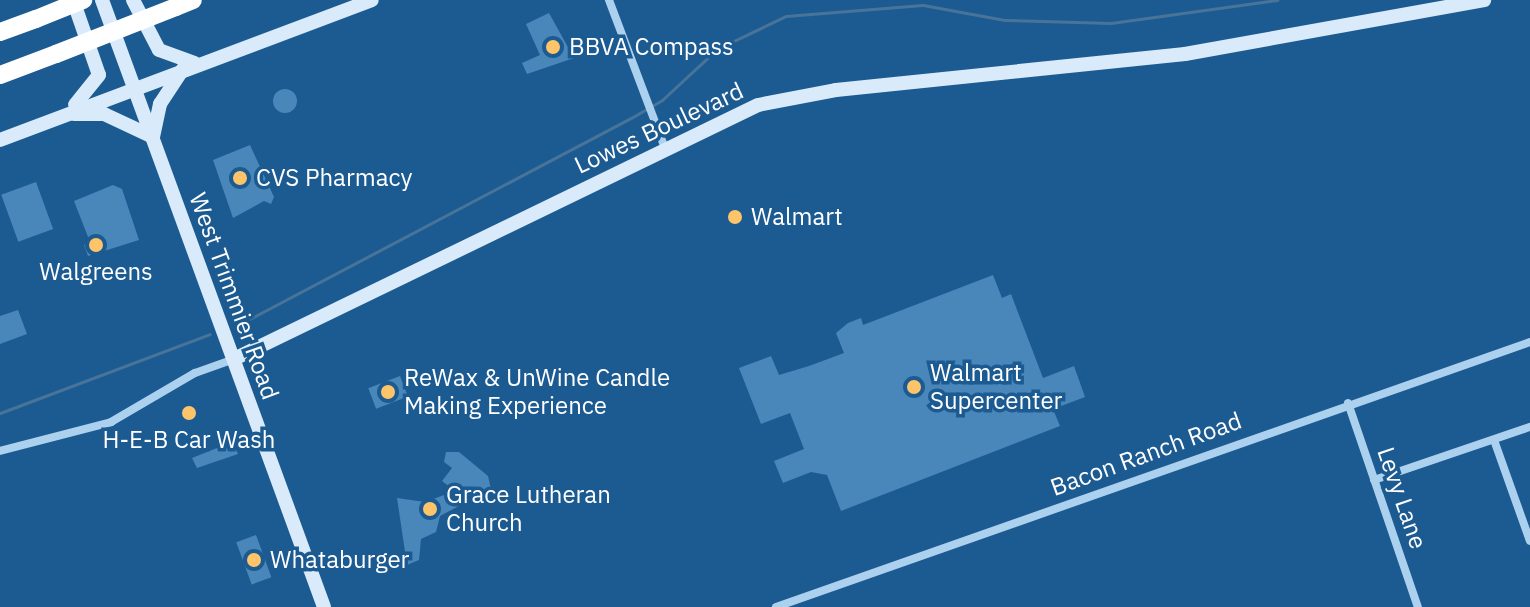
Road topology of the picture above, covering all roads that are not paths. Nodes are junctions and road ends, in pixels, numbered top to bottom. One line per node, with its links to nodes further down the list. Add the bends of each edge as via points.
1 (73, 0): 13 (main road, via 99,75 90,93)
2 (83, 0): 9 (highway, bridge)
3 (102, 0): 12 (main road, West Trimmier Road)
4 (133, 0): 10 (main road, via 159,50)
5 (372, 0): 10 (main road)
6 (609, 0): 16 (street)
7 (1484, 0): 16 (main road, Lowes Boulevard, via 1185,54 780,99)
8 (185, 4): 11 (highway, bridge)
9 (0, 32)
10 (191, 66): 12 (main road); 14 (main road, via 160,104)
11 (0, 75)
12 (135, 88): 13 (main road); 14 (main road, West Trimmier Road)
13 (62, 115): 14 (main road, via 104,114); 15 (main road)
14 (153, 137): 18 (main road, West Trimmier Road)
15 (0, 140)
16 (665, 148): 18 (main road, Lowes Boulevard)
17 (1530, 342): 19 (street, Bacon Ranch Road)
18 (234, 359): 22 (street, Lowes Boulevard, via 195,373 111,422); 25 (main road, West Trimmier Road)
19 (1348, 403): 23 (street, Levy Lane); 26 (street, Bacon Ranch Road)
20 (1530, 427): 21 (street)
21 (1494, 440): 23 (street); 24 (street)
22 (0, 451)
23 (1374, 480): 27 (street, Levy Lane)
24 (1530, 541)
25 (324, 607)
26 (776, 607)
27 (1418, 607)

